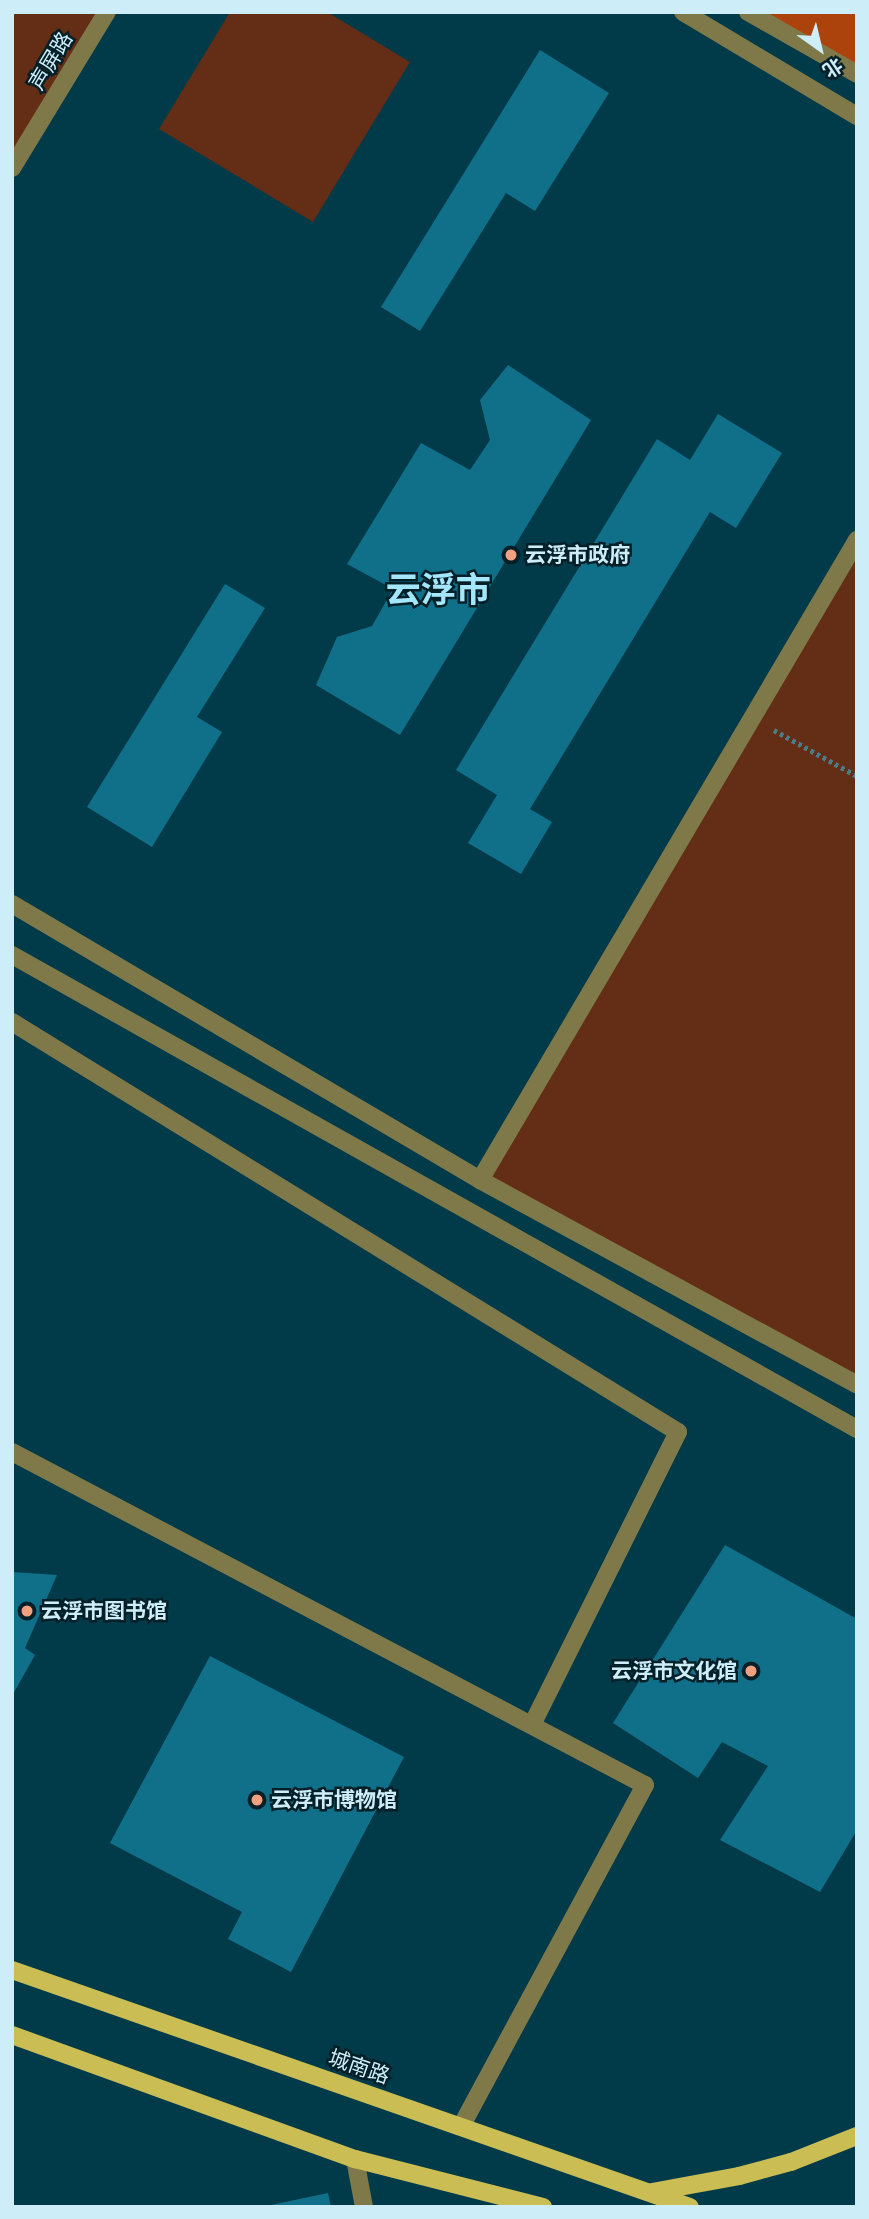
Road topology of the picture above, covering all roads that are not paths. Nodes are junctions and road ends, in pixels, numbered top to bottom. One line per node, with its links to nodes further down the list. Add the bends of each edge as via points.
1 (107, 12): 6 (street, 声屏路)
2 (683, 12): 5 (street)
3 (748, 12): 4 (street)
4 (857, 74)
5 (857, 116)
6 (12, 168)
7 (857, 540): 11 (street)
8 (12, 904): 11 (street)
9 (12, 955): 13 (street)
10 (12, 1022): 15 (street, via 678,1432)
11 (480, 1180): 12 (street)
12 (857, 1385)
13 (857, 1429)
14 (12, 1452): 15 (street)
15 (532, 1725): 18 (street, via 645,1785)
16 (12, 1970): 18 (main road, 城南路)
17 (12, 2035): 20 (main road)
18 (461, 2127): 21 (main road, 城南路)
19 (857, 2136): 21 (main road, via 791,2162)
20 (355, 2159): 22 (street); 23 (main road)
21 (648, 2193): 24 (main road, 城南路)
22 (364, 2207)
23 (543, 2207)
24 (690, 2207)

